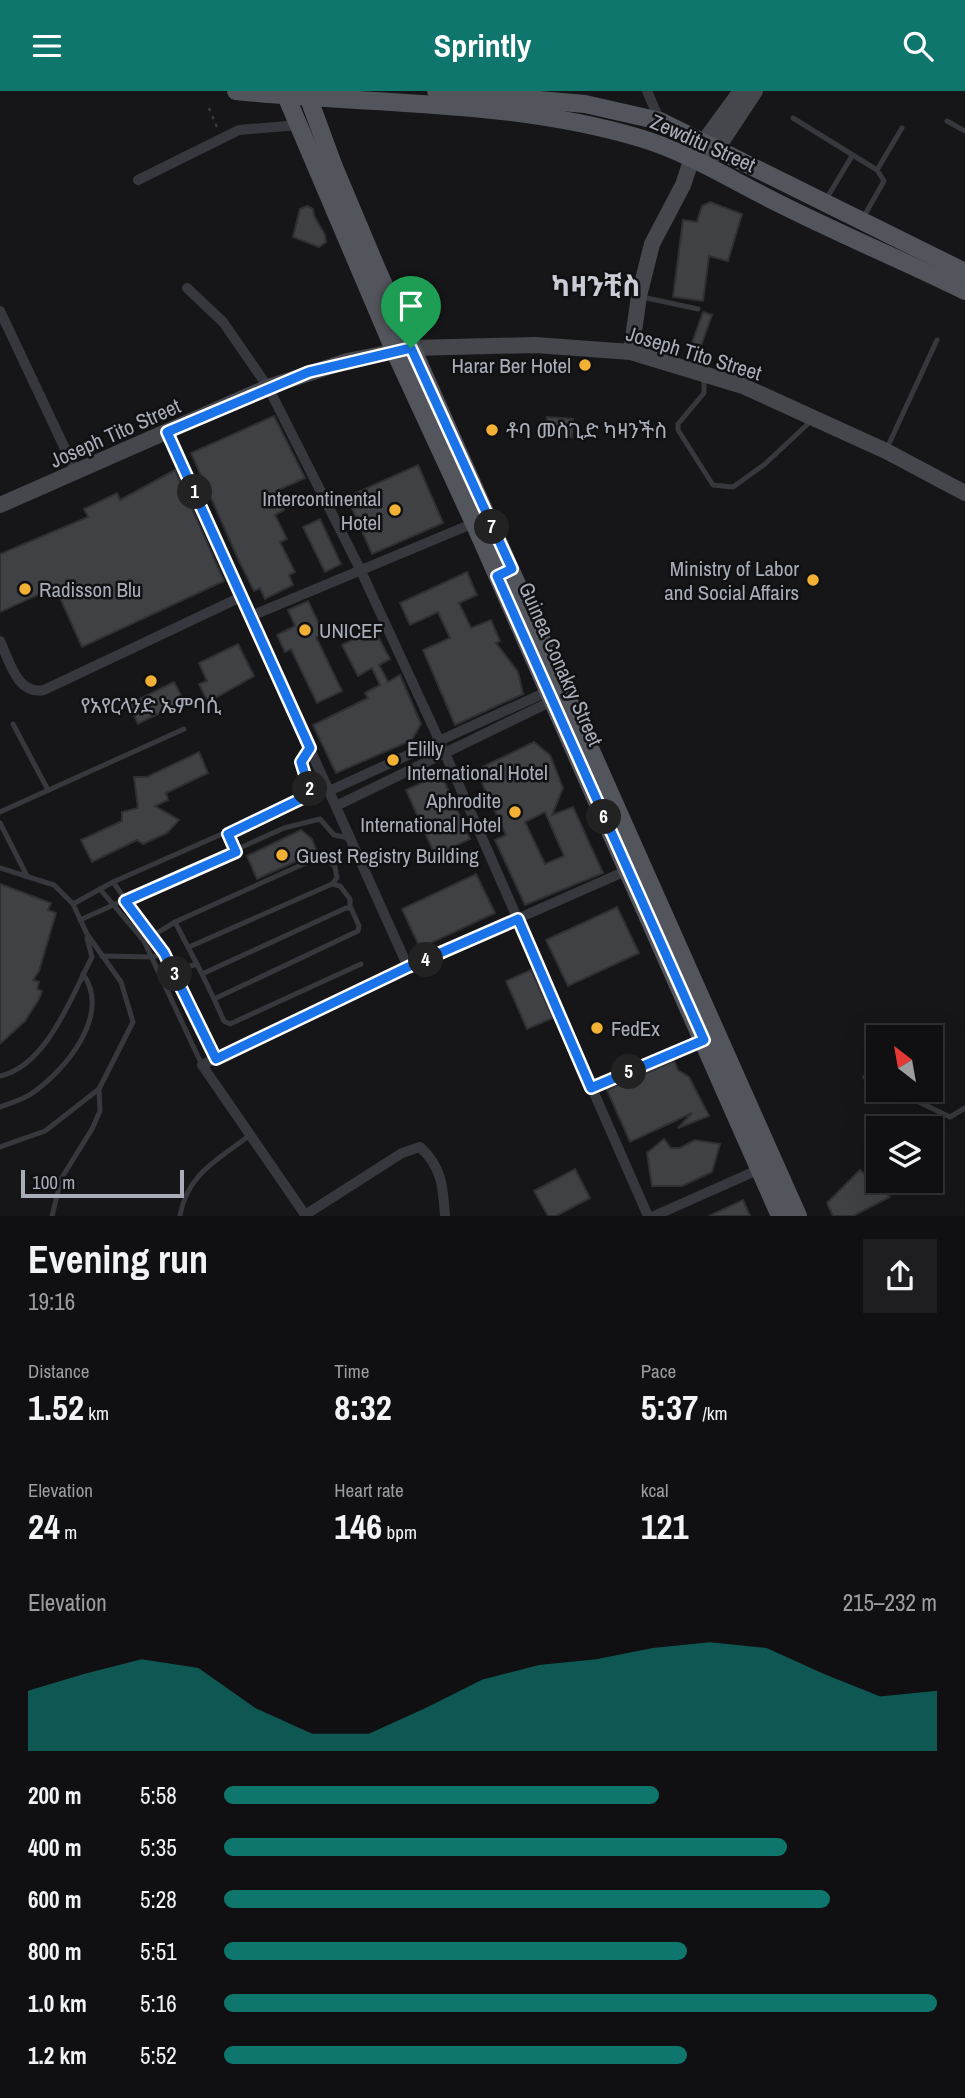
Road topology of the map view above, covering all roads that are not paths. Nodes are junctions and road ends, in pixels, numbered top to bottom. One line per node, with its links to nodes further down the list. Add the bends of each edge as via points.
1 (236, 91): 6 (main road, Zewditu Street)
2 (436, 91): 9 (main road, Zewditu Street, via 585,104)
3 (647, 91): 9 (street)
4 (741, 91): 14 (main road)
5 (755, 91): 14 (main road)
6 (285, 94): 7 (main road, Zewditu Street); 11 (main road, Guinea Conakry Street)
7 (308, 95): 16 (main road, Zewditu Street, via 576,123 640,138); 28 (main road, Guinea Conakry Street)
8 (793, 118): 15 (lane)
9 (660, 121): 14 (main road, Zewditu Street)
10 (947, 121): 13 (lane)
11 (299, 125): 18 (street, via 255,127 222,138); 28 (main road, Guinea Conakry Street)
12 (902, 128): 17 (lane)
13 (965, 131)
14 (709, 146): 16 (main road); 19 (main road, Zewditu Street)
15 (852, 156): 17 (lane); 19 (lane)
16 (699, 162): 23 (main road, Zewditu Street); 24 (main road, via 652,244)
17 (877, 170): 20 (lane, via 884,181)
18 (138, 180)
19 (823, 203): 20 (main road, Zewditu Street)
20 (862, 221): 21 (main road, Zewditu Street)
21 (965, 272)
22 (187, 288): 31 (street, via 223,322)
23 (965, 291)
24 (639, 296): 25 (lane); 29 (main road)
25 (698, 309)
26 (0, 311): 35 (street)
27 (937, 340): 34 (lane)
28 (403, 350): 29 (main road, Joseph Tito Street, via 535,345); 31 (main road, Joseph Tito Street, via 347,361); 38 (main road, Guinea Conakry Street); 40 (main road, Guinea Conakry Street)
29 (631, 352): 30 (main road, Joseph Tito Street)
30 (704, 374): 32 (main road, Joseph Tito Street); 32 (lane, via 704,393 678,430 713,485 733,487)
31 (268, 387): 33 (main road, Joseph Tito Street); 39 (street)
32 (814, 418): 34 (main road, Joseph Tito Street)
33 (167, 432): 35 (main road, Joseph Tito Street); 41 (street)
34 (886, 451): 36 (main road, Joseph Tito Street)
35 (77, 474): 37 (main road, Joseph Tito Street)
36 (965, 493)
37 (0, 505)
38 (474, 523): 39 (street); 40 (main road, Guinea Conakry Street)
39 (360, 569): 42 (street); 47 (street)
40 (504, 572): 44 (main road, Guinea Conakry Street)
41 (243, 596): 42 (street); 43 (street, via 44,690 24,688)
42 (251, 616): 48 (street)
43 (0, 641)
44 (557, 693): 47 (street); 49 (street); 55 (main road, Guinea Conakry Street)
45 (13, 724): 50 (lane)
46 (184, 729): 50 (lane)
47 (440, 742): 49 (street); 51 (street)
48 (310, 748): 51 (street); 56 (lane, via 301,762 311,794)
49 (445, 754): 52 (street); 69 (street)
50 (48, 790): 53 (lane)
51 (329, 791): 52 (street)
52 (336, 806): 57 (street)
53 (0, 811)
54 (0, 823): 61 (lane)
55 (619, 829): 60 (main road, Guinea Conakry Street); 94 (main road, Guinea Conakry Street)
56 (228, 834): 58 (lane); 62 (lane)
57 (350, 838): 58 (lane, via 334,835 314,818); 80 (street)
58 (236, 852): 65 (lane)
59 (0, 867): 61 (lane)
60 (628, 870): 69 (street); 85 (main road, Guinea Conakry Street)
61 (26, 873): 66 (lane, via 54,885)
62 (113, 882): 64 (lane); 65 (lane)
63 (332, 884): 68 (lane, via 340,886); 71 (lane, via 337,878 335,867 326,857 319,857); 74 (lane)
64 (100, 889): 66 (lane); 67 (lane)
65 (125, 901): 67 (lane); 73 (lane)
66 (73, 904): 70 (lane)
67 (114, 905): 70 (lane); 77 (lane, via 132,923)
68 (350, 907): 83 (lane); 84 (lane, via 358,931)
69 (518, 919): 80 (street); 89 (street)
70 (80, 920): 72 (lane)
71 (175, 922): 73 (lane); 74 (lane)
72 (86, 934): 76 (lane); 82 (lane, via 92,957)
73 (154, 935): 75 (lane)
74 (189, 947): 78 (lane)
75 (164, 953): 77 (lane); 81 (lane)
76 (102, 956): 77 (lane); 90 (lane, via 121,982 133,1022)
77 (153, 957): 87 (lane)
78 (197, 964): 81 (lane); 83 (lane)
79 (361, 964): 84 (lane, via 230,1024)
80 (408, 967): 86 (street)
81 (174, 971): 86 (lane)
82 (83, 974): 88 (lane, via 57,1028 11,1074); 92 (lane, via 92,987 92,1017 70,1057 30,1094)
83 (202, 974): 84 (lane)
84 (214, 999)
85 (704, 1040): 89 (street); 94 (main road, Guinea Conakry Street)
86 (216, 1059): 87 (street)
87 (202, 1065): 95 (street)
88 (0, 1076)
89 (591, 1088): 102 (street)
90 (99, 1089): 96 (lane, via 45,1131); 100 (lane, via 100,1111 61,1179)
91 (921, 1103): 93 (lane, via 950,1117)
92 (0, 1107)
93 (965, 1108)
94 (748, 1124): 97 (main road, Guinea Conakry Street); 105 (main road, Guinea Conakry Street)
95 (250, 1135): 98 (lane, via 193,1179); 99 (street)
96 (0, 1147)
97 (760, 1169): 103 (street); 104 (main road, Guinea Conakry Street)
98 (180, 1215)
99 (306, 1215): 101 (street, via 402,1153 420,1147 435,1160 443,1184)
100 (52, 1216)
101 (445, 1216)
102 (648, 1216)
103 (654, 1216)
104 (780, 1216)
105 (798, 1216)

